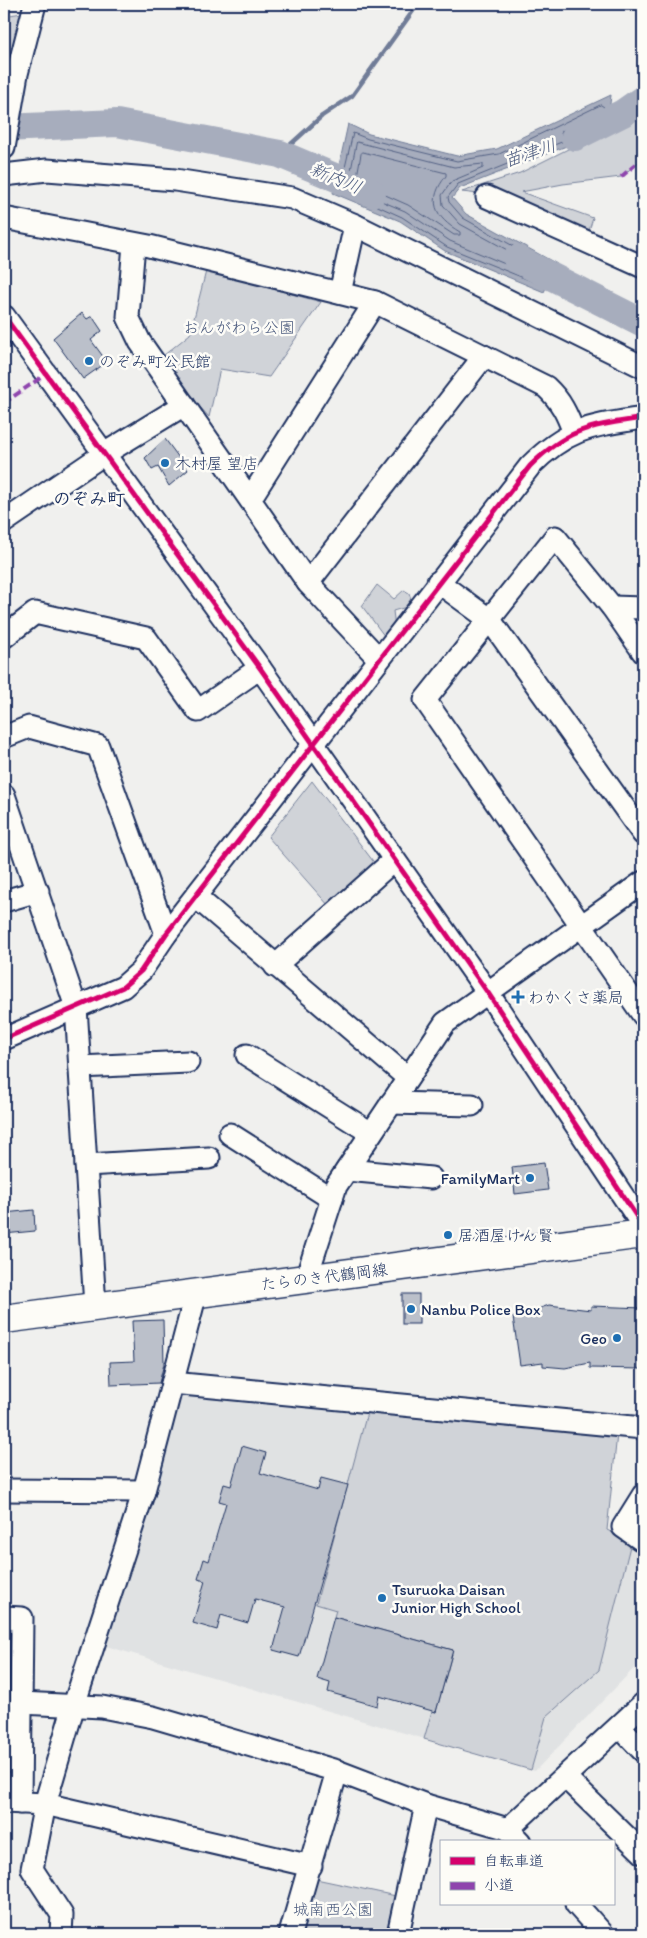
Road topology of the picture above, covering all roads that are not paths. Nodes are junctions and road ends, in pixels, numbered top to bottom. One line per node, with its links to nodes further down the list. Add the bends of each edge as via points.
1 (35, 4): 2 (street, via 17,74)
2 (4, 148)
3 (4, 175): 6 (street, via 47,170 176,180 292,198)
4 (488, 197): 8 (street)
5 (4, 218): 7 (street)
6 (355, 225): 9 (street); 13 (street)
7 (134, 244): 9 (street); 14 (street, via 128,317 140,342)
8 (643, 267)
9 (340, 294): 10 (street)
10 (375, 302): 12 (street); 18 (street)
11 (4, 316): 17 (street)
12 (484, 356): 16 (street, via 546,387 558,398); 21 (street)
13 (643, 367)
14 (184, 405): 17 (street); 18 (street)
15 (643, 418): 16 (street, via 594,425)
16 (574, 433): 20 (street, via 550,446 530,466)
17 (104, 454): 19 (street); 28 (street)
18 (250, 499): 21 (street)
19 (4, 522)
20 (438, 582): 24 (street); 27 (street)
21 (308, 583): 27 (street)
22 (612, 607): 23 (street); 24 (street, via 555,537); 26 (street)
23 (643, 608)
24 (490, 620): 32 (street); 39 (street, via 425,700)
25 (4, 637): 28 (street, via 35,613 146,638 198,711)
26 (643, 652)
27 (379, 659): 30 (street)
28 (260, 668): 30 (street)
29 (4, 737): 40 (street, via 29,727 98,746)
30 (314, 747): 34 (street); 37 (street)
31 (4, 795): 33 (street)
32 (643, 834)
33 (11, 836): 36 (street)
34 (394, 860): 41 (street); 42 (street)
35 (643, 882): 39 (street)
36 (38, 891): 38 (street); 43 (street)
37 (196, 897): 40 (street); 41 (street)
38 (4, 901)
39 (582, 926): 42 (street); 44 (street)
40 (166, 934): 43 (street, via 141,970 123,988)
41 (275, 966): 49 (street)
42 (488, 993): 49 (street, via 445,1023); 59 (street)
43 (76, 1007): 45 (street); 48 (street)
44 (643, 1015)
45 (4, 1039)
46 (247, 1055): 52 (street)
47 (188, 1062): 48 (street)
48 (80, 1067): 55 (street)
49 (408, 1078): 50 (street)
50 (392, 1102): 51 (street); 52 (street)
51 (472, 1106)
52 (371, 1133): 56 (street)
53 (230, 1134): 58 (street)
54 (209, 1158): 55 (street)
55 (86, 1166): 63 (street)
56 (347, 1170): 57 (street); 58 (street)
57 (431, 1178)
58 (332, 1199): 61 (street)
59 (643, 1226)
60 (643, 1234): 61 (main road, たらのき代鶴岡線)
61 (306, 1279): 62 (main road, たらのき代鶴岡線)
62 (196, 1293): 63 (main road, たらのき代鶴岡線); 65 (street)
63 (95, 1306): 64 (main road, たらのき代鶴岡線)
64 (4, 1319)
65 (172, 1383): 66 (street); 68 (street)
66 (643, 1428)
67 (4, 1490): 68 (street)
68 (144, 1491): 74 (street)
69 (643, 1495): 70 (street, via 623,1527)
70 (643, 1541)
71 (4, 1617): 72 (street, via 22,1618)
72 (21, 1703): 74 (street); 79 (street)
73 (643, 1704): 75 (street)
74 (74, 1705): 77 (street, via 153,1717); 80 (street)
75 (620, 1727): 76 (street); 78 (street)
76 (643, 1751)
77 (337, 1772): 81 (street); 84 (street)
78 (565, 1777): 82 (street); 83 (street)
79 (12, 1802): 80 (street)
80 (45, 1804): 84 (street); 86 (street, via 32,1869 62,1915)
81 (426, 1805): 82 (street); 88 (street)
82 (514, 1835)
83 (643, 1853)
84 (311, 1866): 87 (street)
85 (578, 1906): 89 (street)
86 (62, 1934)
87 (290, 1934)
88 (398, 1934)
89 (602, 1934)

